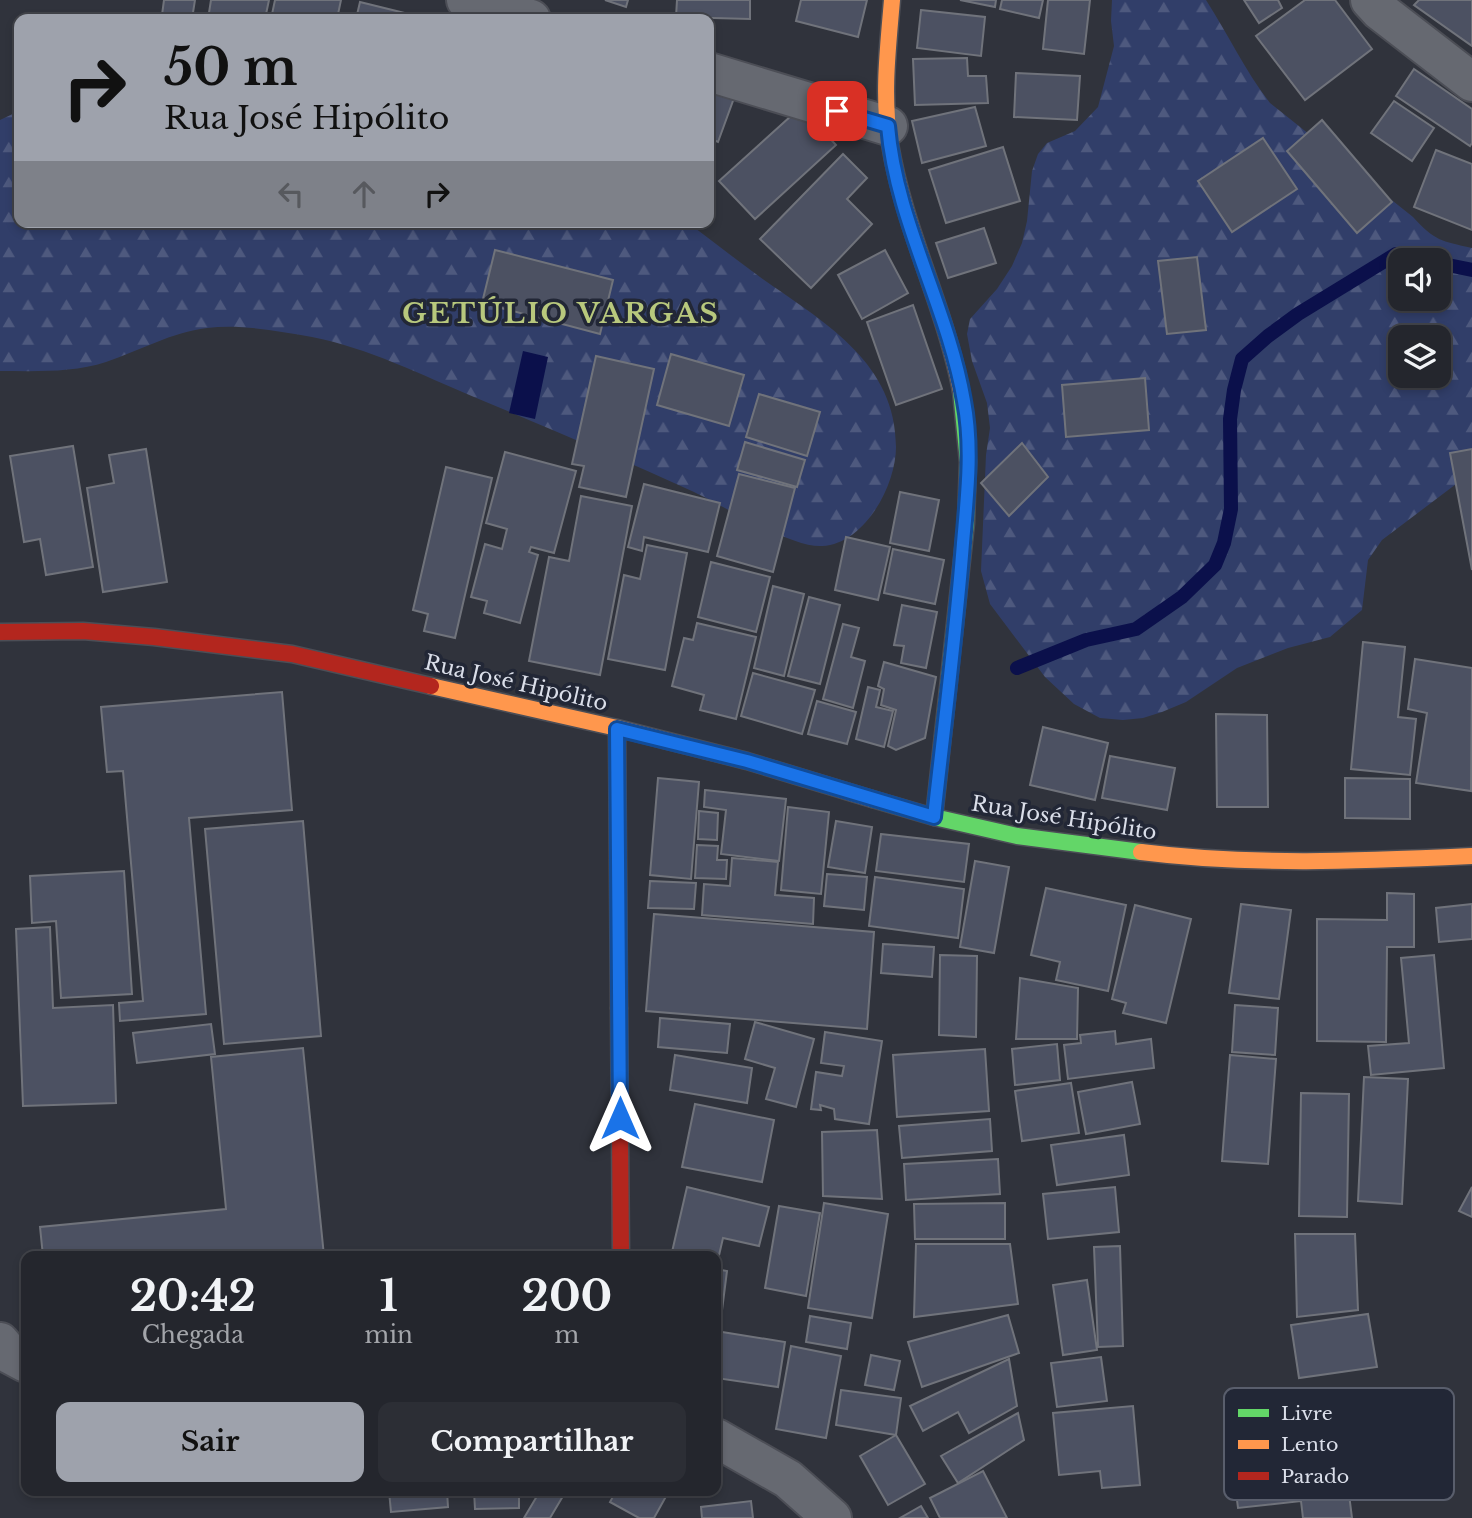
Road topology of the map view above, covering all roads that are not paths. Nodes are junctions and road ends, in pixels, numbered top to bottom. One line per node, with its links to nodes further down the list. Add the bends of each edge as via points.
1 (466, 0): 4 (street)
2 (892, 0): 7 (main road)
3 (1370, 0): 6 (street)
4 (514, 14)
5 (714, 74): 7 (street)
6 (1472, 82)
7 (888, 126): 10 (main road, via 898,186 965,402 970,460)
8 (0, 632): 9 (main road, Rua José Hipólito, via 83,631 292,654)
9 (617, 729): 10 (main road, Rua José Hipólito, via 747,761); 12 (main road)
10 (934, 817): 11 (main road, Rua José Hipólito, via 1017,836 1186,858 1349,862)
11 (1472, 856)
12 (621, 1251)
13 (0, 1342): 14 (street)
14 (21, 1360)
15 (721, 1441): 16 (street, via 788,1479)
16 (832, 1518)

